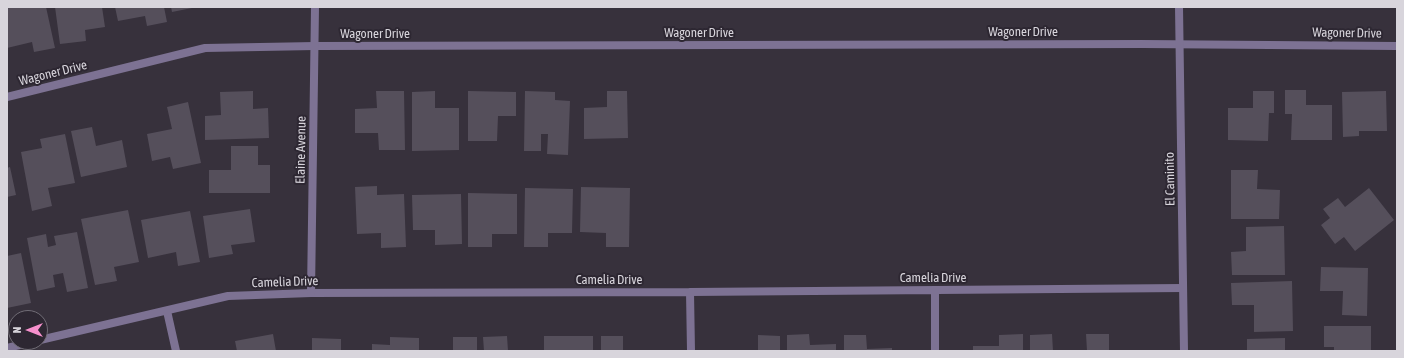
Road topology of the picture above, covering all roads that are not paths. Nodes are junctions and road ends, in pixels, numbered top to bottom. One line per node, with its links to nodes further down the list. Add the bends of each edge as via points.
1 (315, 7): 4 (street, Elaine Avenue)
2 (1179, 7): 3 (street, El Caminito)
3 (1179, 44): 4 (street, Wagoner Drive); 5 (street, Wagoner Drive); 7 (street, El Caminito)
4 (315, 46): 6 (street, Wagoner Drive, via 205,48); 10 (street, Elaine Avenue)
5 (1397, 46)
6 (7, 97)
7 (1183, 288): 8 (street, Camelia Drive); 16 (street, El Caminito)
8 (935, 290): 9 (street, Camelia Drive); 15 (street)
9 (690, 292): 10 (street, Camelia Drive); 14 (street)
10 (311, 293): 11 (street, Camelia Drive, via 228,296)
11 (167, 311): 12 (street, Camelia Drive); 13 (street)
12 (48, 338)
13 (176, 351)
14 (691, 351)
15 (936, 351)
16 (1184, 351)

